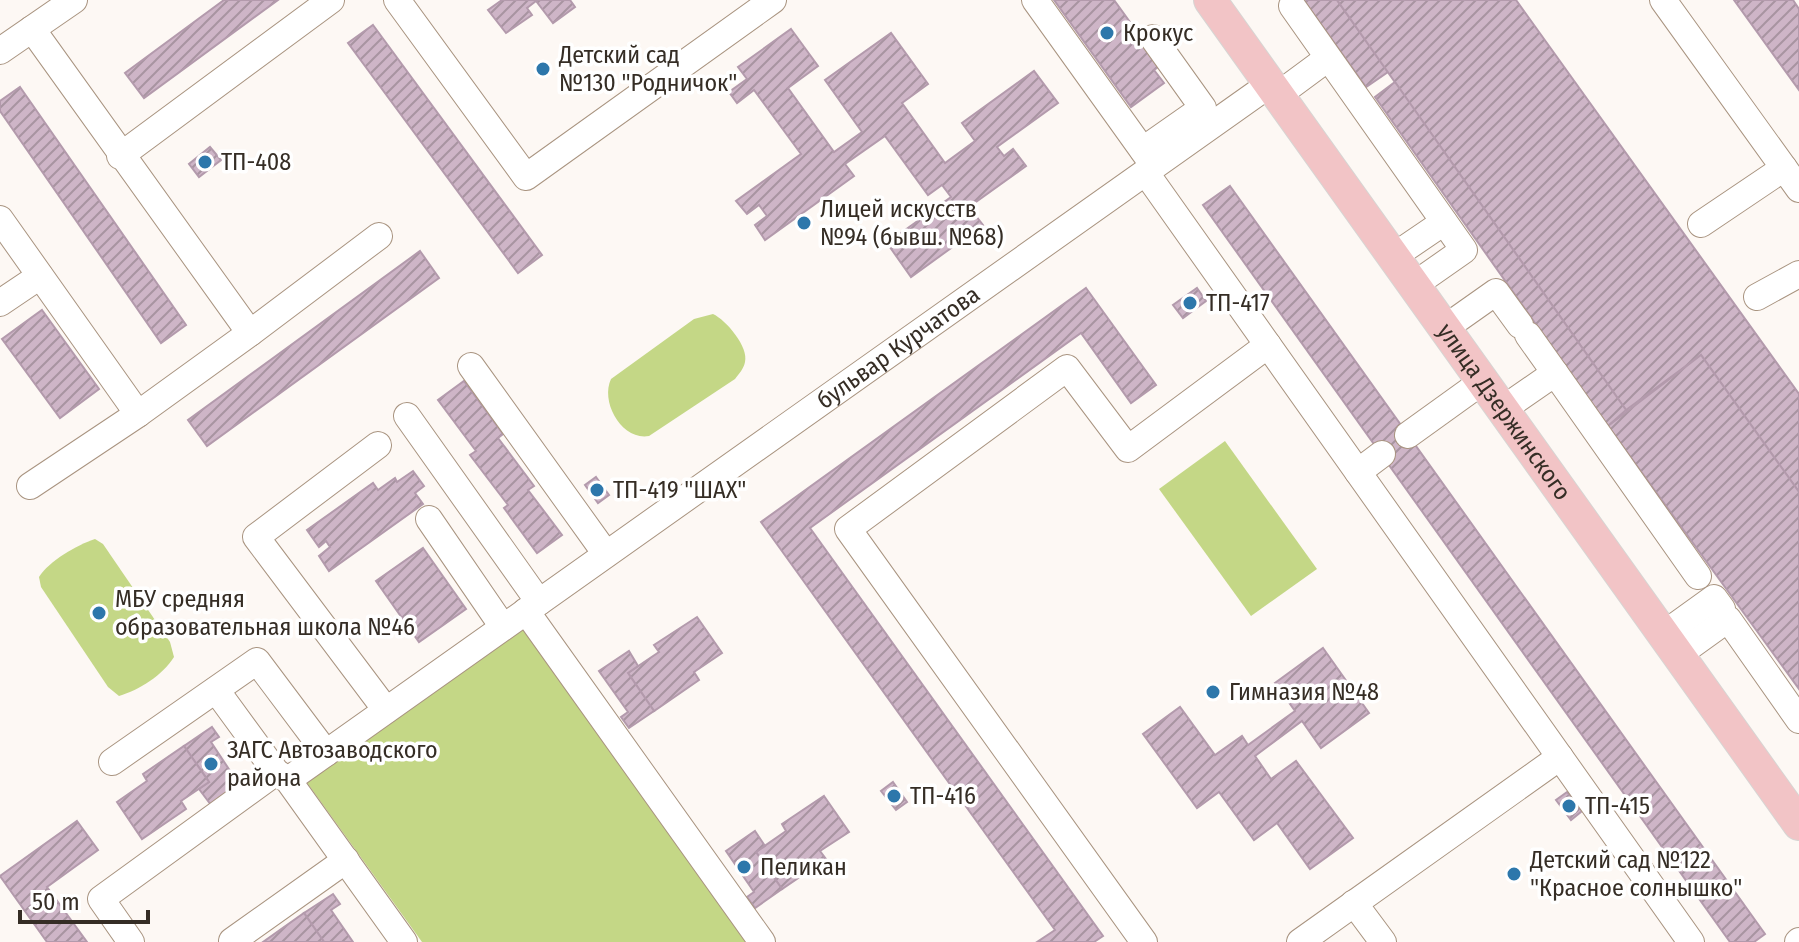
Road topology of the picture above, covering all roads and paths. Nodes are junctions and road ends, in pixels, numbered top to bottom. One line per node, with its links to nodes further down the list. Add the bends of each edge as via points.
1 (74, 0): 9 (street)
2 (331, 0): 14 (street)
3 (397, 0): 4 (street, via 526,177)
4 (773, 0)
5 (1035, 0): 15 (street)
6 (1210, 0): 13 (main road, улица Дзержинского)
7 (1663, 0): 16 (street)
8 (1292, 6): 12 (street)
9 (32, 29): 11 (street); 14 (street)
10 (1153, 38): 15 (street, via 1203,108)
11 (0, 51)
12 (1328, 58): 13 (street, бульвар Курчатова); 18 (street)
13 (1274, 90): 15 (street, бульвар Курчатова); 21 (main road, улица Дзержинского)
14 (120, 156): 28 (street)
15 (1148, 163): 29 (street); 42 (street, бульвар Курчатова)
16 (1792, 179): 19 (street)
17 (0, 219): 23 (street)
18 (1444, 222): 21 (street); 24 (street, via 1464,250)
19 (1701, 224)
20 (379, 236): 28 (street)
21 (1394, 256): 24 (main road, улица Дзержинского)
22 (1799, 274): 25 (street)
23 (40, 276): 26 (street); 34 (street)
24 (1414, 285): 27 (main road, улица Дзержинского)
25 (1757, 297)
26 (0, 303)
27 (1445, 328): 31 (street, via 1496,292); 32 (main road, улица Дзержинского)
28 (250, 333): 34 (street)
29 (1268, 345): 39 (street); 60 (street, via 1128,449 1067,368 848,529)
30 (471, 366): 42 (street)
31 (1555, 373): 33 (street); 45 (street, via 1711,593)
32 (1483, 381): 33 (main road, улица Дзержинского); 36 (street)
33 (1503, 409): 45 (main road, улица Дзержинского)
34 (138, 414): 40 (street)
35 (407, 416): 43 (street)
36 (1408, 435)
37 (378, 445): 47 (street, via 256,537)
38 (1382, 454): 39 (street)
39 (1358, 472): 50 (street)
40 (30, 486)
41 (429, 519): 44 (street)
42 (606, 554): 43 (street, бульвар Курчатова)
43 (533, 606): 44 (street, бульвар Курчатова); 59 (street)
44 (503, 627): 47 (street, бульвар Курчатова)
45 (1671, 644): 48 (street, via 1728,619); 53 (main road, улица Дзержинского)
46 (216, 690): 49 (street, via 257,661); 51 (street); 52 (street)
47 (386, 710): 49 (street, бульвар Курчатова)
48 (1799, 720)
49 (326, 753): 52 (street, бульвар Курчатова)
50 (1560, 757): 55 (street); 63 (street)
51 (112, 762)
52 (282, 776): 54 (street); 57 (street, бульвар Курчатова, via 101,899)
53 (1794, 806)
54 (346, 860): 56 (street); 58 (street)
55 (1354, 903): 61 (street); 62 (street)
56 (232, 941)
57 (131, 942)
58 (404, 942)
59 (762, 942)
60 (1144, 942)
61 (1300, 942)
62 (1383, 942)
63 (1691, 942)

